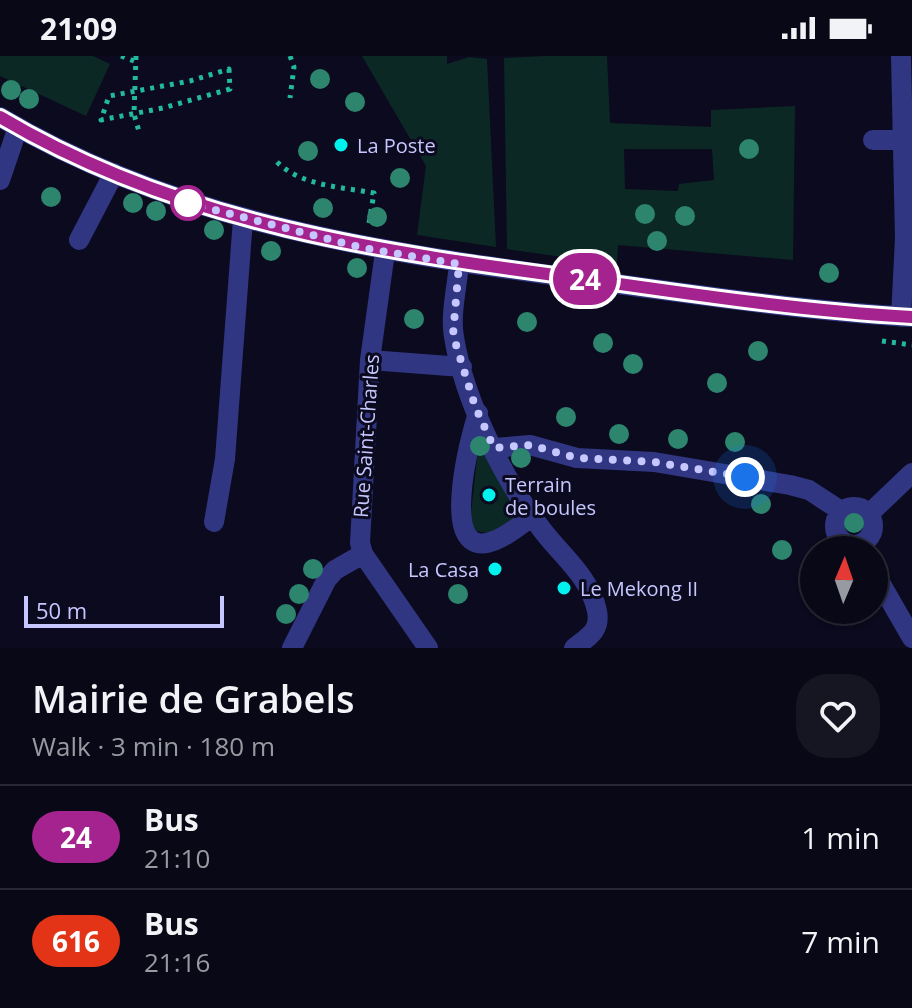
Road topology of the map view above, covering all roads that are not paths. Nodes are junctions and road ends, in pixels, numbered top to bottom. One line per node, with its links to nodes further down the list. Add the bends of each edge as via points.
1 (901, 56): 2 (street)
2 (906, 81): 5 (street)
3 (9, 122): 6 (street); 7 (street)
4 (873, 140): 5 (street)
5 (902, 140): 12 (street)
6 (114, 173): 8 (street); 9 (street)
7 (0, 180)
8 (243, 219): 10 (street); 21 (street, via 225,459)
9 (79, 240)
10 (385, 252): 11 (street); 13 (street, Rue Saint-Charles)
11 (459, 264): 12 (street); 14 (street, via 453,335)
12 (907, 317)
13 (370, 360): 14 (street); 24 (street, Rue Saint-Charles, via 359,522)
14 (462, 367): 15 (street)
15 (478, 413): 16 (street); 20 (street, via 459,517 466,535 494,542)
16 (494, 448): 18 (street, via 530,445 577,458 654,462 798,486); 20 (street)
17 (912, 473): 19 (street)
18 (841, 511): 19 (street, via 852,506); 22 (street, via 835,526)
19 (869, 514): 23 (street)
20 (533, 516): 29 (street, via 576,566 596,607 599,624)
21 (214, 522)
22 (838, 536)
23 (871, 536)
24 (363, 554): 27 (street, via 327,579); 28 (street, Rue Saint-Charles)
25 (888, 596): 26 (street)
26 (912, 638)
27 (292, 648)
28 (428, 648)
29 (574, 648)

